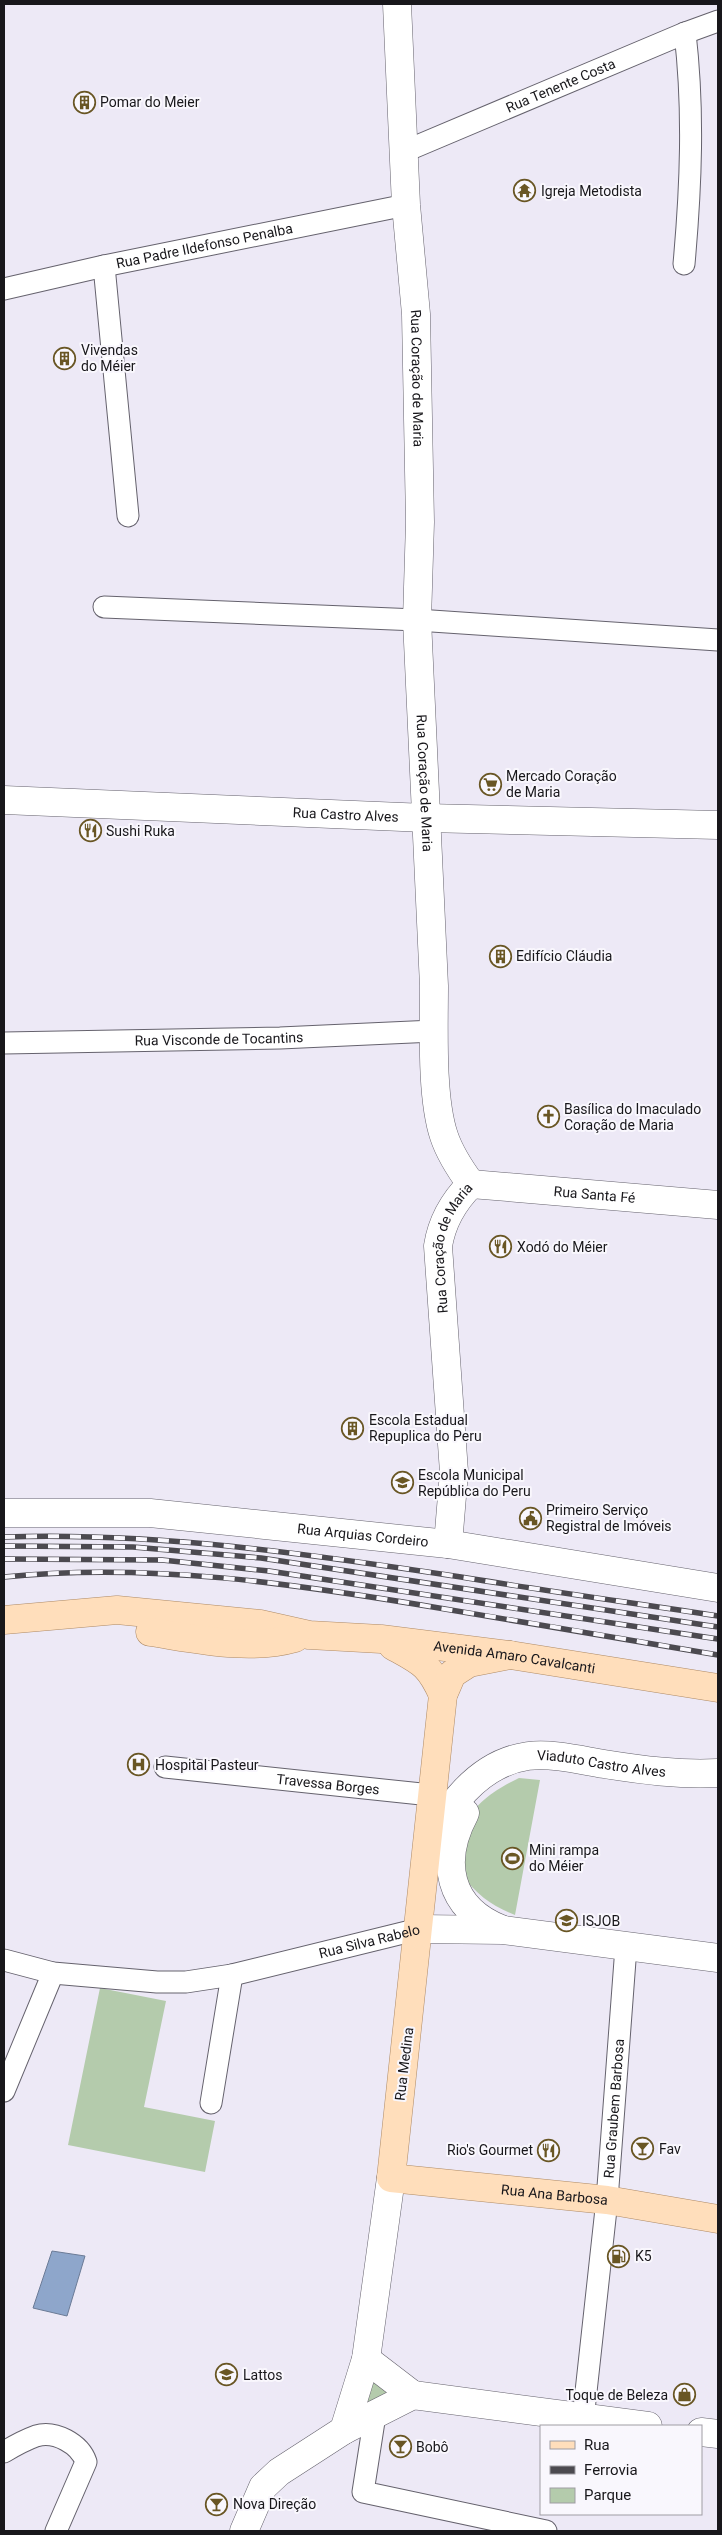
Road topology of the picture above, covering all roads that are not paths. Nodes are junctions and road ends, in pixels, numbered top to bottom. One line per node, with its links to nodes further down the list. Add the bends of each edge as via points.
1 (398, 4): 4 (street, Rua Coração de Maria)
2 (718, 20): 3 (street, Rua Tenente Costa)
3 (685, 32): 4 (street, Rua Tenente Costa); 6 (street, via 692,115 691,184)
4 (403, 152): 5 (street, Rua Coração de Maria)
5 (406, 205): 7 (street, Rua Padre Ildefonso Penalba); 11 (street, Rua Coração de Maria, via 416,314 420,522)
6 (684, 264)
7 (104, 266): 8 (street, Rua Padre Ildefonso Penalba); 9 (street)
8 (4, 289)
9 (128, 516)
10 (104, 607): 11 (street)
11 (417, 620): 12 (street); 14 (street, Rua Coração de Maria)
12 (718, 640)
13 (4, 800): 14 (street, Rua Castro Alves)
14 (426, 818): 15 (street, Rua Castro Alves); 16 (street, Rua Coração de Maria)
15 (718, 825)
16 (434, 1031): 17 (street, Rua Visconde de Tocantins, via 280,1038); 18 (street, Rua Coração de Maria, via 439,1115 455,1161)
17 (4, 1043)
18 (471, 1184): 19 (street, Rua Santa Fé); 21 (street, Rua Coração de Maria, via 455,1200 440,1233 438,1246 454,1472)
19 (718, 1205)
20 (4, 1513): 21 (street, Rua Arquias Cordeiro, via 150,1513)
21 (448, 1544): 22 (street, Rua Arquias Cordeiro)
22 (718, 1588)
23 (65, 1616): 24 (main road, Avenida Amaro Cavalcanti); 25 (main road, Avenida Amaro Cavalcanti, via 117,1610); 26 (main road, Avenida Amaro Cavalcanti)
24 (4, 1620)
25 (260, 1624): 26 (main road); 27 (main road, Avenida Amaro Cavalcanti)
26 (174, 1635): 27 (main road, Avenida Amaro Cavalcanti, via 227,1643 276,1644)
27 (308, 1635): 28 (main road, Avenida Amaro Cavalcanti)
28 (381, 1639): 29 (main road, Avenida Amaro Cavalcanti); 31 (main road, via 425,1664)
29 (510, 1655): 30 (main road, Avenida Amaro Cavalcanti); 31 (main road, Rua Medina, via 469,1663 452,1674)
30 (718, 1688)
31 (443, 1695): 35 (main road, Rua Medina)
32 (165, 1767): 35 (street, Travessa Borges)
33 (487, 1772): 34 (street, Viaduto Castro Alves, via 514,1759 547,1756 654,1772); 36 (street, Viaduto Castro Alves, via 462,1794 446,1814); 38 (street, via 457,1828 450,1862 457,1892 466,1905 478,1917)
34 (718, 1772)
35 (431, 1795): 36 (main road, Rua Medina)
36 (424, 1866): 37 (main road, Rua Medina)
37 (419, 1929): 38 (street, Rua Silva Rabelo); 43 (street, Rua Silva Rabelo); 46 (main road, Rua Medina)
38 (503, 1930): 39 (street, Rua Silva Rabelo)
39 (626, 1947): 40 (street, Rua Silva Rabelo); 47 (street, Rua Graubem Barbosa)
40 (718, 1958)
41 (4, 1960): 42 (street, Rua Silva Rabelo)
42 (53, 1973): 43 (street, Rua Silva Rabelo, via 158,1982); 44 (street)
43 (232, 1976): 45 (street)
44 (4, 2091)
45 (211, 2103)
46 (391, 2178): 47 (main road, Rua Ana Barbosa); 49 (street, Rua Medina)
47 (607, 2200): 48 (main road, Rua Ana Barbosa); 52 (street, Rua Graubem Barbosa)
48 (718, 2219)
49 (366, 2359): 50 (street); 54 (street, Rua Medina)
50 (413, 2395): 51 (street); 52 (street)
51 (375, 2415): 54 (street); 60 (street, via 363,2492)
52 (582, 2419): 53 (street)
53 (639, 2425)
54 (344, 2430): 59 (street, via 304,2454 264,2487)
55 (702, 2432): 56 (street)
56 (718, 2434)
57 (4, 2452): 58 (street, via 37,2436 50,2436 75,2444 83,2453 86,2462)
58 (56, 2531)
59 (244, 2531)
60 (546, 2531)

